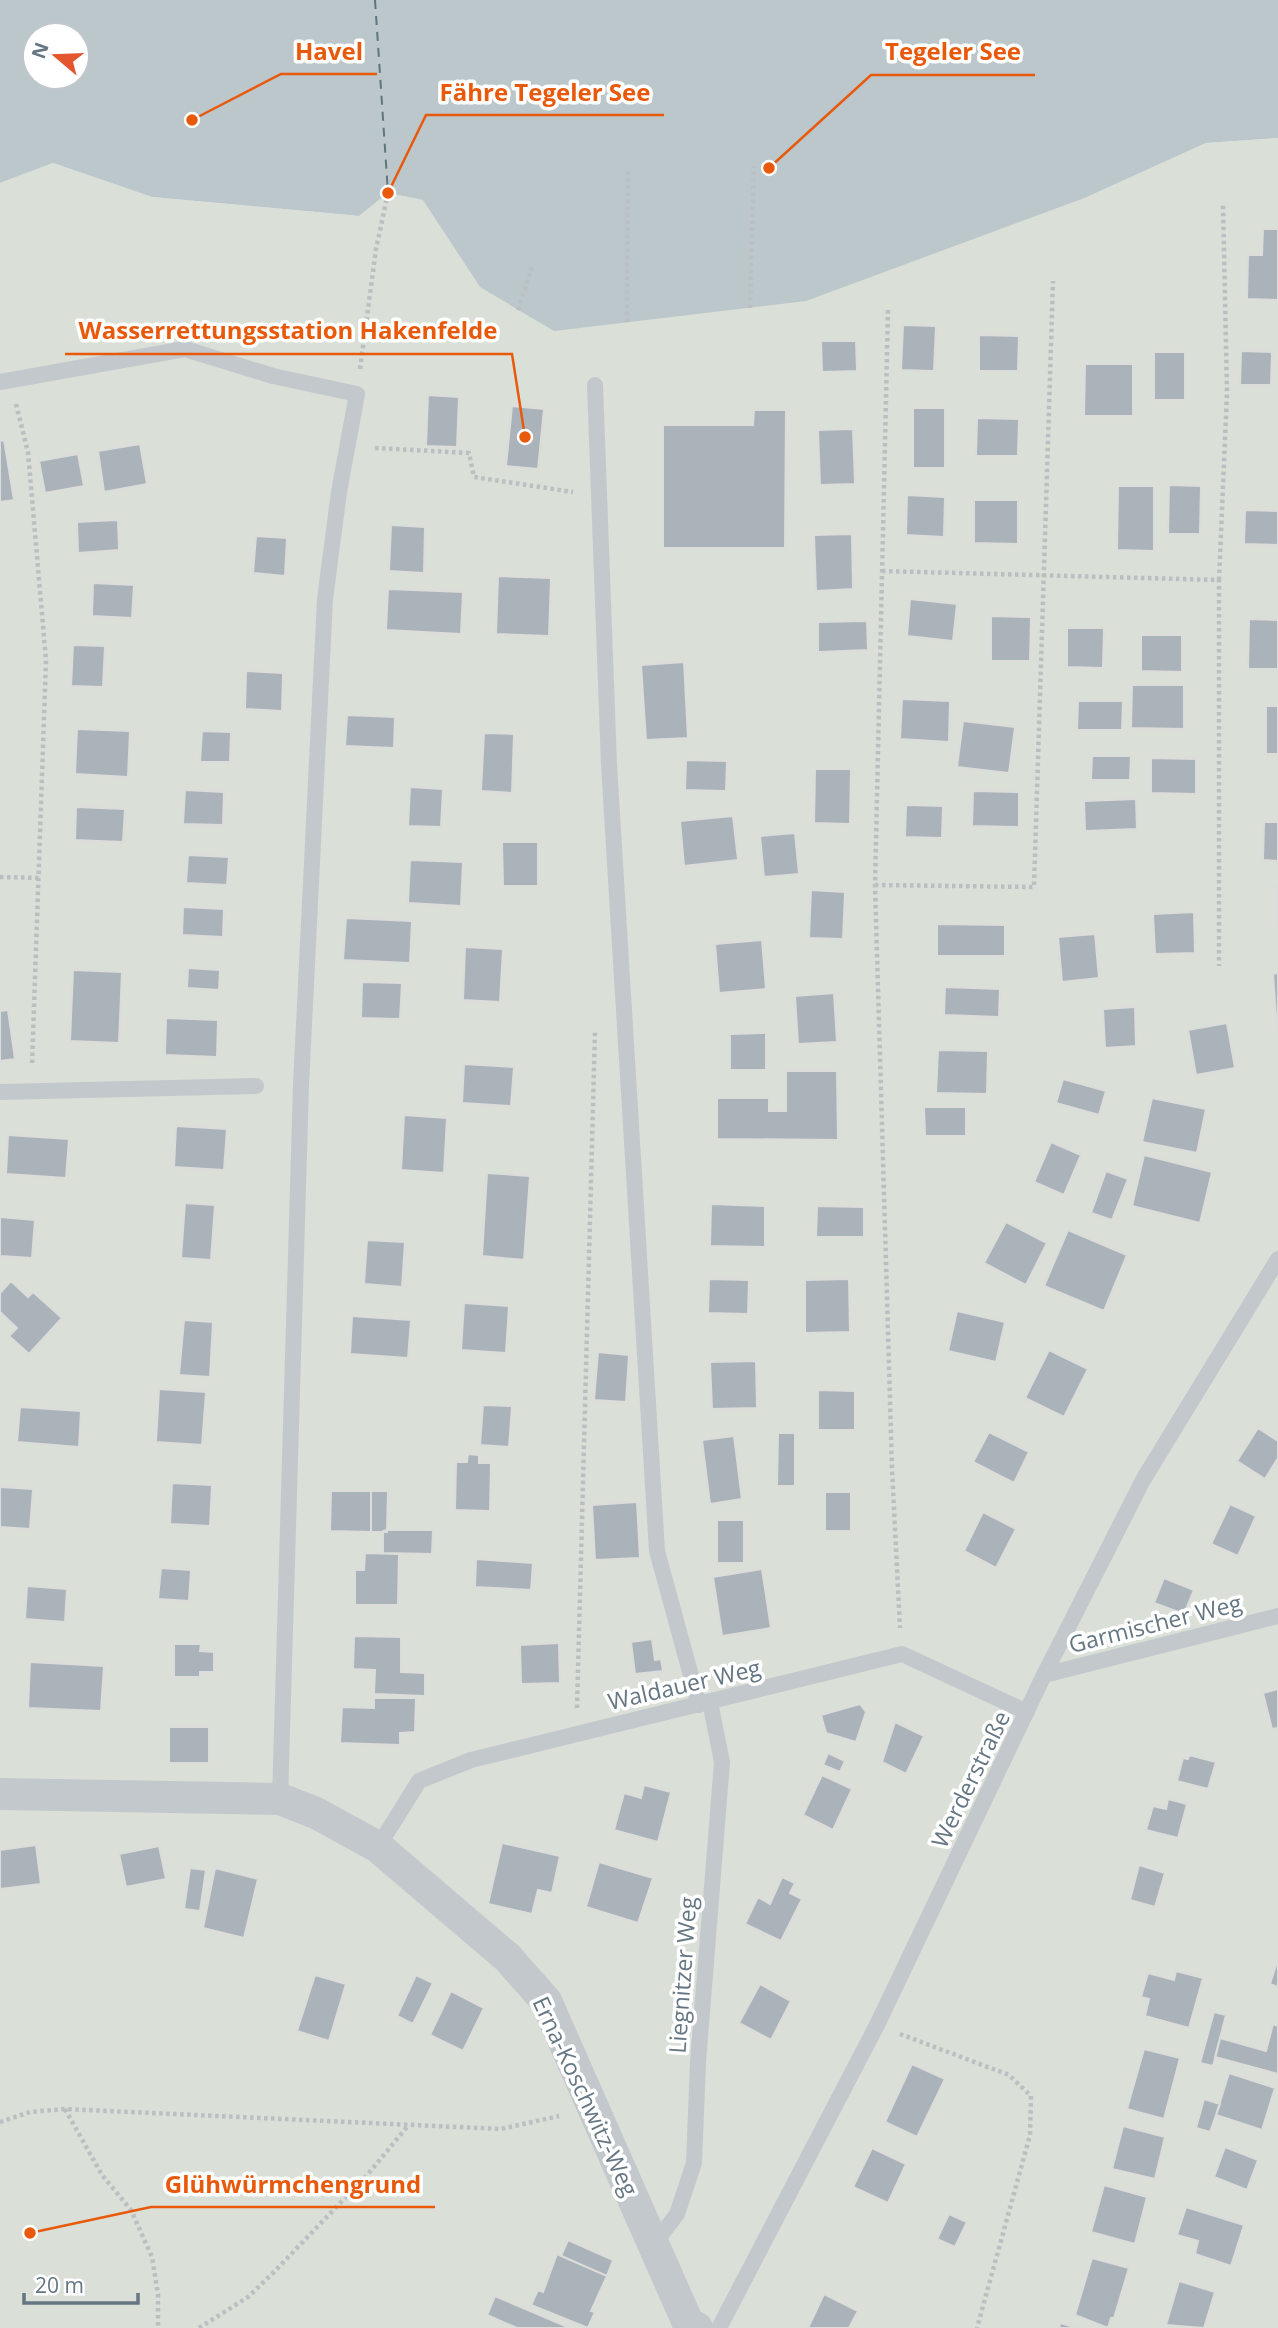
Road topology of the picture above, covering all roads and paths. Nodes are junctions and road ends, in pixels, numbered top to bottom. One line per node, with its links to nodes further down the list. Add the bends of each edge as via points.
1 (754, 166): 7 (path)
2 (628, 168): 10 (path)
3 (388, 193): 13 (path)
4 (1223, 203): 18 (path, via 1227,393)
5 (533, 264): 8 (path)
6 (1053, 281): 17 (path)
7 (750, 308)
8 (518, 310)
9 (888, 310): 16 (path)
10 (627, 322)
11 (5, 381): 13 (lane, via 185,349 273,376); 20 (path, via 28,452 46,660)
12 (596, 385): 15 (lane, Liegnitzer Weg)
13 (357, 394): 14 (lane)
14 (346, 446): 15 (path, via 470,453 474,477); 35 (lane, via 325,599 302,1085)
15 (599, 495): 31 (lane, Liegnitzer Weg, via 609,765 657,1551)
16 (881, 572): 17 (path); 21 (path)
17 (1044, 578): 18 (path); 21 (path, via 1034,887)
18 (1219, 580): 22 (path)
19 (0, 877): 20 (path)
20 (40, 877): 25 (path)
21 (875, 885): 29 (path, via 892,1469)
22 (1219, 966)
23 (595, 1023): 33 (path)
24 (256, 1086): 25 (lane)
25 (30, 1090): 26 (lane)
26 (0, 1092)
27 (1278, 1258): 30 (lane, Werderstraße, via 1143,1480)
28 (1278, 1616): 30 (lane, Garmischer Weg)
29 (902, 1654): 31 (lane, Waldauer Weg); 32 (lane)
30 (1044, 1675): 32 (lane, Werderstraße)
31 (705, 1703): 33 (lane, Waldauer Weg); 42 (lane, Liegnitzer Weg, via 722,1762 694,2163 677,2214)
32 (1027, 1712): 37 (lane, Werderstraße)
33 (576, 1733): 36 (lane, Waldauer Weg, via 471,1760 419,1781)
34 (0, 1794): 35 (street, Erna-Koschwitz-Weg)
35 (280, 1799): 36 (street, Erna-Koschwitz-Weg)
36 (378, 1847): 38 (street, Erna-Koschwitz-Weg, via 508,1958 546,2001)
37 (877, 2025): 46 (lane, Werderstraße); 47 (path, via 1009,2075 1031,2096 1030,2135)
38 (594, 2108): 41 (path, via 501,2129); 42 (street, Erna-Koschwitz-Weg)
39 (65, 2109): 40 (path, via 30,2112); 41 (path); 43 (path, via 102,2175 131,2210 152,2257)
40 (0, 2122)
41 (407, 2127): 44 (path, via 273,2273 248,2297)
42 (655, 2244): 45 (street, Erna-Koschwitz-Weg, via 688,2323)
43 (158, 2328)
44 (199, 2328)
45 (697, 2328)
46 (719, 2328)
47 (977, 2328)

